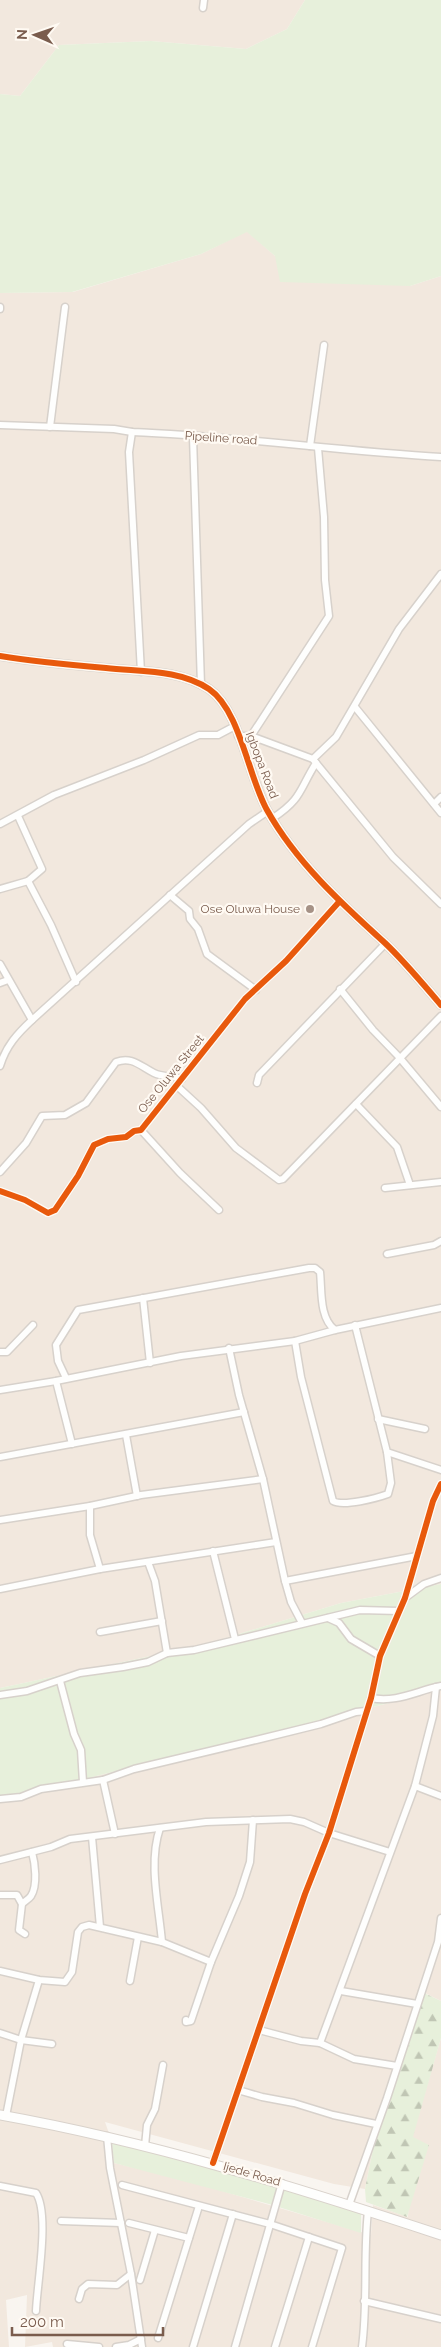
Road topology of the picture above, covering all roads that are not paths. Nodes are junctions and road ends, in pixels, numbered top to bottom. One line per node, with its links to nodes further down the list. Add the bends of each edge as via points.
1 (204, 0): 2 (street)
2 (203, 8)
3 (65, 307): 6 (street)
4 (324, 345): 9 (street)
5 (0, 425): 6 (street, Pipeline road)
6 (50, 427): 7 (street, Pipeline road)
7 (132, 432): 8 (street, Pipeline road); 14 (street, via 129,452)
8 (193, 437): 9 (street, Pipeline road); 15 (street)
9 (310, 446): 10 (street, Pipeline road)
10 (318, 448): 11 (street, Pipeline road); 19 (street, via 329,616)
11 (441, 457)
12 (441, 574): 16 (street, via 409,614)
13 (0, 656): 14 (street, Igbopa Road, via 47,664)
14 (142, 672): 15 (street, Igbopa Road, via 171,674)
15 (201, 685): 17 (street, Igbopa Road, via 222,701)
16 (354, 707): 20 (street, via 336,737); 22 (street)
17 (235, 726): 18 (street, Igbopa Road); 25 (street, via 218,735 199,735 54,795)
18 (238, 736): 19 (street); 24 (street, Igbopa Road, via 255,785)
19 (251, 736): 20 (street)
20 (314, 761): 24 (street, via 294,803); 31 (street, via 393,857)
21 (441, 797): 22 (street)
22 (434, 804): 23 (street)
23 (441, 813)
24 (270, 814): 29 (street, via 249,824); 30 (street, Igbopa Road)
25 (18, 816): 26 (street); 27 (street, via 42,864 40,872)
26 (0, 824)
27 (28, 881): 28 (street); 35 (street)
28 (0, 889)
29 (170, 895): 35 (street); 38 (street, via 189,911 207,954)
30 (339, 902): 32 (street, Igbopa Road); 38 (street, Ose Oluwa Street)
31 (441, 904)
32 (385, 944): 37 (street); 39 (street, Igbopa Road)
33 (0, 964): 34 (street)
34 (8, 980): 36 (street); 41 (street)
35 (76, 982): 41 (street)
36 (0, 983)
37 (340, 989): 42 (street); 45 (street, via 259,1075)
38 (256, 990): 44 (street, Ose Oluwa Street, via 245,999)
39 (441, 1005)
40 (441, 1016): 42 (street)
41 (32, 1020): 43 (street, via 12,1040)
42 (400, 1057): 47 (street); 48 (street)
43 (0, 1066)
44 (182, 1079): 46 (street, Ose Oluwa Street); 50 (street, via 155,1073 128,1060 116,1062 86,1103 65,1115 42,1116 26,1143)
45 (257, 1083)
46 (177, 1086): 47 (street, via 236,1148 278,1180 283,1179); 49 (street, Ose Oluwa Street)
47 (356, 1104): 52 (street, via 397,1147)
48 (441, 1107)
49 (141, 1130): 54 (street, Ose Oluwa Street, via 94,1145 78,1176 52,1212); 55 (street)
50 (0, 1172)
51 (441, 1182): 52 (street)
52 (410, 1185): 53 (street)
53 (385, 1188)
54 (0, 1193)
55 (219, 1210)
56 (441, 1241): 57 (street)
57 (387, 1254)
58 (143, 1298): 62 (street, via 315,1268 320,1272 328,1325); 66 (street); 67 (street, via 76,1312 56,1345 58,1361)
59 (441, 1308): 61 (street)
60 (33, 1324): 65 (street, via 7,1352)
61 (355, 1326): 62 (street); 71 (street)
62 (335, 1330): 63 (street)
63 (295, 1341): 64 (street); 75 (street, via 333,1501 348,1503 388,1494 391,1483)
64 (228, 1348): 66 (street); 70 (street)
65 (0, 1352)
66 (150, 1363): 67 (street)
67 (66, 1378): 68 (street)
68 (56, 1381): 69 (street); 74 (street)
69 (0, 1390)
70 (244, 1412): 73 (street); 78 (street)
71 (378, 1418): 72 (street); 75 (street)
72 (425, 1429)
73 (126, 1435): 74 (street); 80 (street)
74 (72, 1444): 76 (street)
75 (387, 1452): 77 (street)
76 (0, 1456)
77 (441, 1470)
78 (264, 1479): 80 (street); 83 (street)
79 (441, 1484): 85 (street)
80 (137, 1496): 81 (street)
81 (90, 1506): 82 (street); 87 (street, via 90,1535)
82 (0, 1520)
83 (276, 1542): 84 (street); 89 (street)
84 (213, 1551): 86 (street); 97 (street)
85 (418, 1556): 89 (street); 91 (street)
86 (148, 1562): 87 (street); 94 (street)
87 (100, 1570): 90 (street)
88 (441, 1578): 91 (street, via 424,1584)
89 (285, 1581): 95 (street)
90 (0, 1589)
91 (405, 1598): 92 (street)
92 (399, 1611): 93 (street, via 371,1609); 99 (street)
93 (328, 1618): 95 (street); 99 (street, via 339,1623 351,1639)
94 (162, 1621): 96 (street); 98 (street)
95 (302, 1624): 97 (street)
96 (100, 1632)
97 (235, 1639): 98 (street, via 194,1650)
98 (167, 1653): 100 (street, via 148,1662 86,1672)
99 (380, 1656): 103 (street)
100 (60, 1681): 102 (street); 106 (street, via 81,1750)
101 (439, 1686): 103 (street, via 402,1698); 107 (street)
102 (0, 1695)
103 (371, 1698): 104 (street)
104 (366, 1711): 105 (street, via 134,1769); 112 (street)
105 (103, 1780): 106 (street); 113 (street)
106 (83, 1782): 109 (street)
107 (415, 1786): 108 (street); 116 (street)
108 (441, 1796)
109 (0, 1799)
110 (254, 1820): 111 (street); 112 (street, via 290,1819); 125 (street, via 250,1862)
111 (160, 1828): 113 (street); 124 (street, via 156,1842 156,1874)
112 (329, 1833): 116 (street); 132 (street)
113 (115, 1834): 114 (street)
114 (92, 1837): 115 (street, via 64,1840); 121 (street)
115 (32, 1852): 117 (street); 119 (street, via 34,1890)
116 (390, 1852): 129 (street)
117 (0, 1860)
118 (0, 1895): 119 (street, via 17,1895)
119 (22, 1904): 122 (street, via 19,1930)
120 (441, 1918): 130 (street, via 438,1942)
121 (100, 1927): 123 (street); 127 (street, via 89,1925 78,1932 69,1979 59,1982)
122 (25, 1934)
123 (138, 1937): 124 (street); 128 (street)
124 (162, 1942): 125 (street)
125 (211, 1962): 131 (street, via 190,2021)
126 (0, 1971): 127 (street)
127 (39, 1980): 134 (street)
128 (130, 1980)
129 (341, 1991): 130 (street); 135 (street)
130 (417, 2004): 138 (street)
131 (186, 2020)
132 (259, 2030): 135 (street); 139 (street)
133 (0, 2033): 134 (street)
134 (22, 2040): 136 (street); 140 (street)
135 (320, 2043): 138 (street, via 354,2060)
136 (52, 2044)
137 (163, 2065): 143 (street, via 155,2109 147,2125)
138 (398, 2066): 141 (street)
139 (238, 2090): 141 (street); 144 (street)
140 (3, 2115): 142 (main road, Ijede Road)
141 (376, 2124): 148 (street)
142 (107, 2136): 143 (main road, Ijede Road); 153 (street)
143 (145, 2146): 144 (main road, Ijede Road)
144 (213, 2163): 145 (main road, Ijede Road)
145 (282, 2183): 148 (main road, Ijede Road); 155 (street)
146 (122, 2185): 149 (street)
147 (0, 2186): 164 (street, via 31,2191 38,2197 42,2236)
148 (349, 2205): 150 (main road, Ijede Road)
149 (199, 2206): 151 (street); 159 (street)
150 (368, 2211): 157 (main road, Ijede Road); 163 (street)
151 (233, 2214): 155 (street); 169 (street)
152 (61, 2221): 153 (street)
153 (121, 2223): 160 (street)
154 (129, 2223): 156 (street)
155 (270, 2224): 158 (street); 173 (street)
156 (155, 2230): 159 (street); 161 (street)
157 (441, 2235)
158 (309, 2237): 174 (street); 175 (street, via 342,2248)
159 (189, 2238): 166 (street)
160 (131, 2274): 162 (street, via 117,2285 88,2284 82,2289); 167 (street)
161 (140, 2280)
162 (79, 2299)
163 (364, 2301): 165 (street); 176 (street)
164 (36, 2312)
165 (441, 2318)
166 (158, 2338)
167 (140, 2340): 171 (street); 172 (street)
168 (68, 2344): 170 (street)
169 (193, 2346)
170 (99, 2347)
171 (116, 2347)
172 (142, 2347)
173 (235, 2347)
174 (275, 2347)
175 (312, 2347)
176 (362, 2347)

